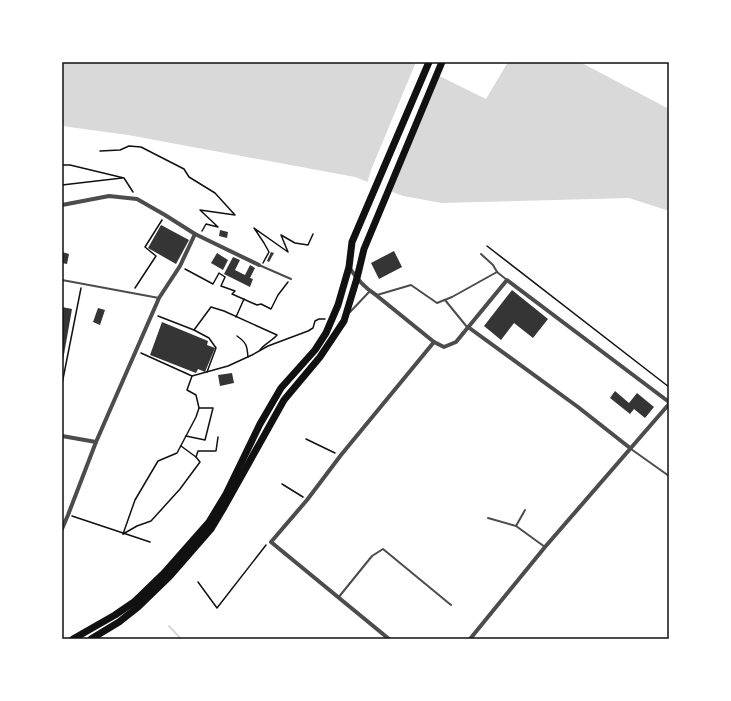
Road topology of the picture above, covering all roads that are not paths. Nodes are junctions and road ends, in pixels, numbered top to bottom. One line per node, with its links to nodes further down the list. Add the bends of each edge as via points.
1 (429, 62): 7 (main road, via 352,242)
2 (442, 62): 9 (main road, via 364,249)
3 (62, 205): 4 (street, via 109,196 137,199)
4 (195, 234): 6 (street); 15 (street, via 180,266)
5 (481, 254): 8 (lane)
6 (260, 266): 10 (lane)
7 (349, 267): 9 (street); 32 (main road, via 326,334 281,388 260,424 226,494 208,522 164,573 134,602)
8 (497, 272): 12 (lane); 16 (lane)
9 (357, 278): 13 (street); 17 (main road)
10 (290, 279)
11 (62, 280): 15 (lane)
12 (507, 280): 18 (street); 20 (street)
13 (370, 292): 14 (street); 17 (lane)
14 (376, 295): 16 (lane, via 410,285 437,303); 19 (street)
15 (159, 298): 22 (street)
16 (445, 300): 18 (lane)
17 (346, 315): 33 (main road, via 320,357 284,400 211,529 170,576 138,607)
18 (468, 327): 19 (street, via 456,342 444,347); 23 (street)
19 (434, 342): 30 (street, via 271,542)
20 (669, 403): 23 (street)
21 (62, 436): 22 (street)
22 (96, 442): 28 (street)
23 (630, 448): 24 (lane); 29 (street)
24 (669, 476)
25 (524, 510): 27 (lane)
26 (488, 518): 27 (lane)
27 (516, 526): 29 (lane)
28 (62, 529)
29 (545, 547): 35 (street)
30 (338, 598): 31 (lane, via 372,556 383,549); 34 (street)
31 (451, 605)
32 (73, 639)
33 (91, 639)
34 (389, 639)
35 (470, 639)

